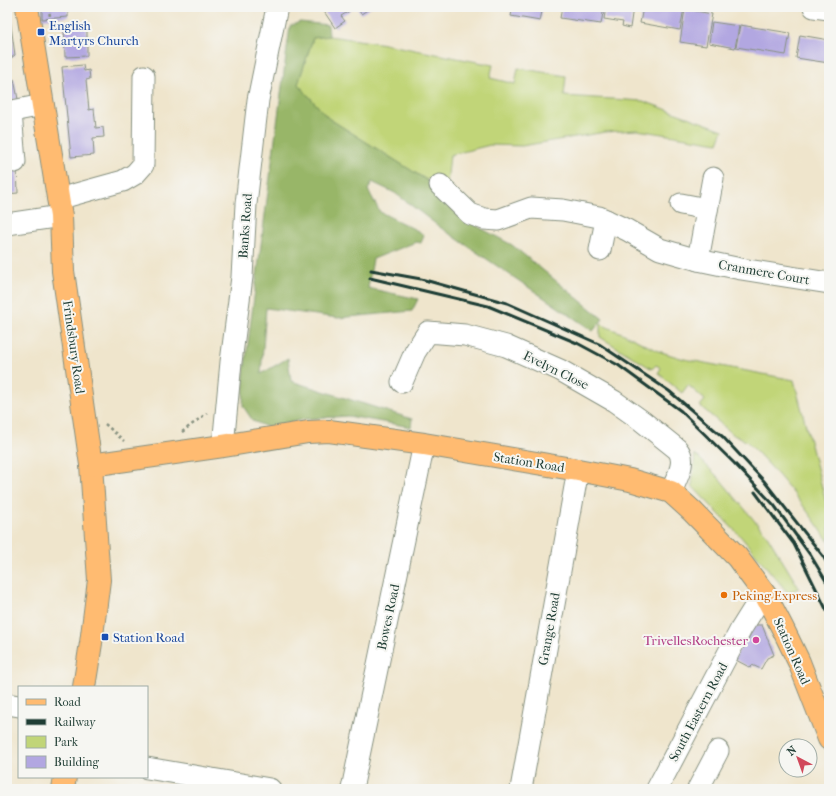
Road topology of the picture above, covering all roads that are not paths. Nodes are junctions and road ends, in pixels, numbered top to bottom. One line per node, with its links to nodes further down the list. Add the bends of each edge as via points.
1 (27, 7): 6 (main road, Frindsbury Road)
2 (277, 7): 21 (street, Banks Road, via 258,100)
3 (814, 7): 4 (street)
4 (829, 9)
5 (144, 76): 12 (street, via 143,165 135,174 123,181)
6 (42, 105): 7 (street); 12 (main road, Frindsbury Road)
7 (9, 112): 8 (street)
8 (15, 162)
9 (713, 178): 13 (street)
10 (440, 185): 14 (street, Cranmere Court, via 470,214 484,219 498,220 531,208 563,210)
11 (681, 204): 13 (street)
12 (59, 208): 15 (street); 22 (main road, Frindsbury Road, via 63,271)
13 (707, 209): 17 (street)
14 (606, 220): 16 (street); 17 (street, Cranmere Court, via 660,249)
15 (7, 224)
16 (600, 250)
17 (698, 260): 18 (street, Cranmere Court)
18 (829, 283)
19 (402, 382): 24 (street, Evelyn Close, via 425,326 506,346 567,373 608,397 674,446 682,458)
20 (424, 444): 21 (main road, Station Road, via 329,431); 23 (main road, Station Road); 35 (street, Bowes Road)
21 (223, 446): 22 (main road, Station Road)
22 (90, 464): 26 (main road, Frindsbury Road, via 99,580)
23 (578, 470): 24 (main road, Station Road, via 630,480); 36 (street, Grange Road)
24 (671, 492): 25 (main road, Station Road, via 737,557)
25 (766, 596): 29 (main road, Station Road, via 798,662); 37 (street, South Eastern Road, via 756,605 740,629)
26 (84, 686)
27 (7, 704): 28 (street)
28 (18, 706)
29 (829, 739)
30 (718, 751): 38 (street)
31 (148, 768): 34 (street)
32 (65, 778): 33 (main road)
33 (63, 789)
34 (270, 789)
35 (352, 789)
36 (521, 789)
37 (657, 789)
38 (698, 789)

